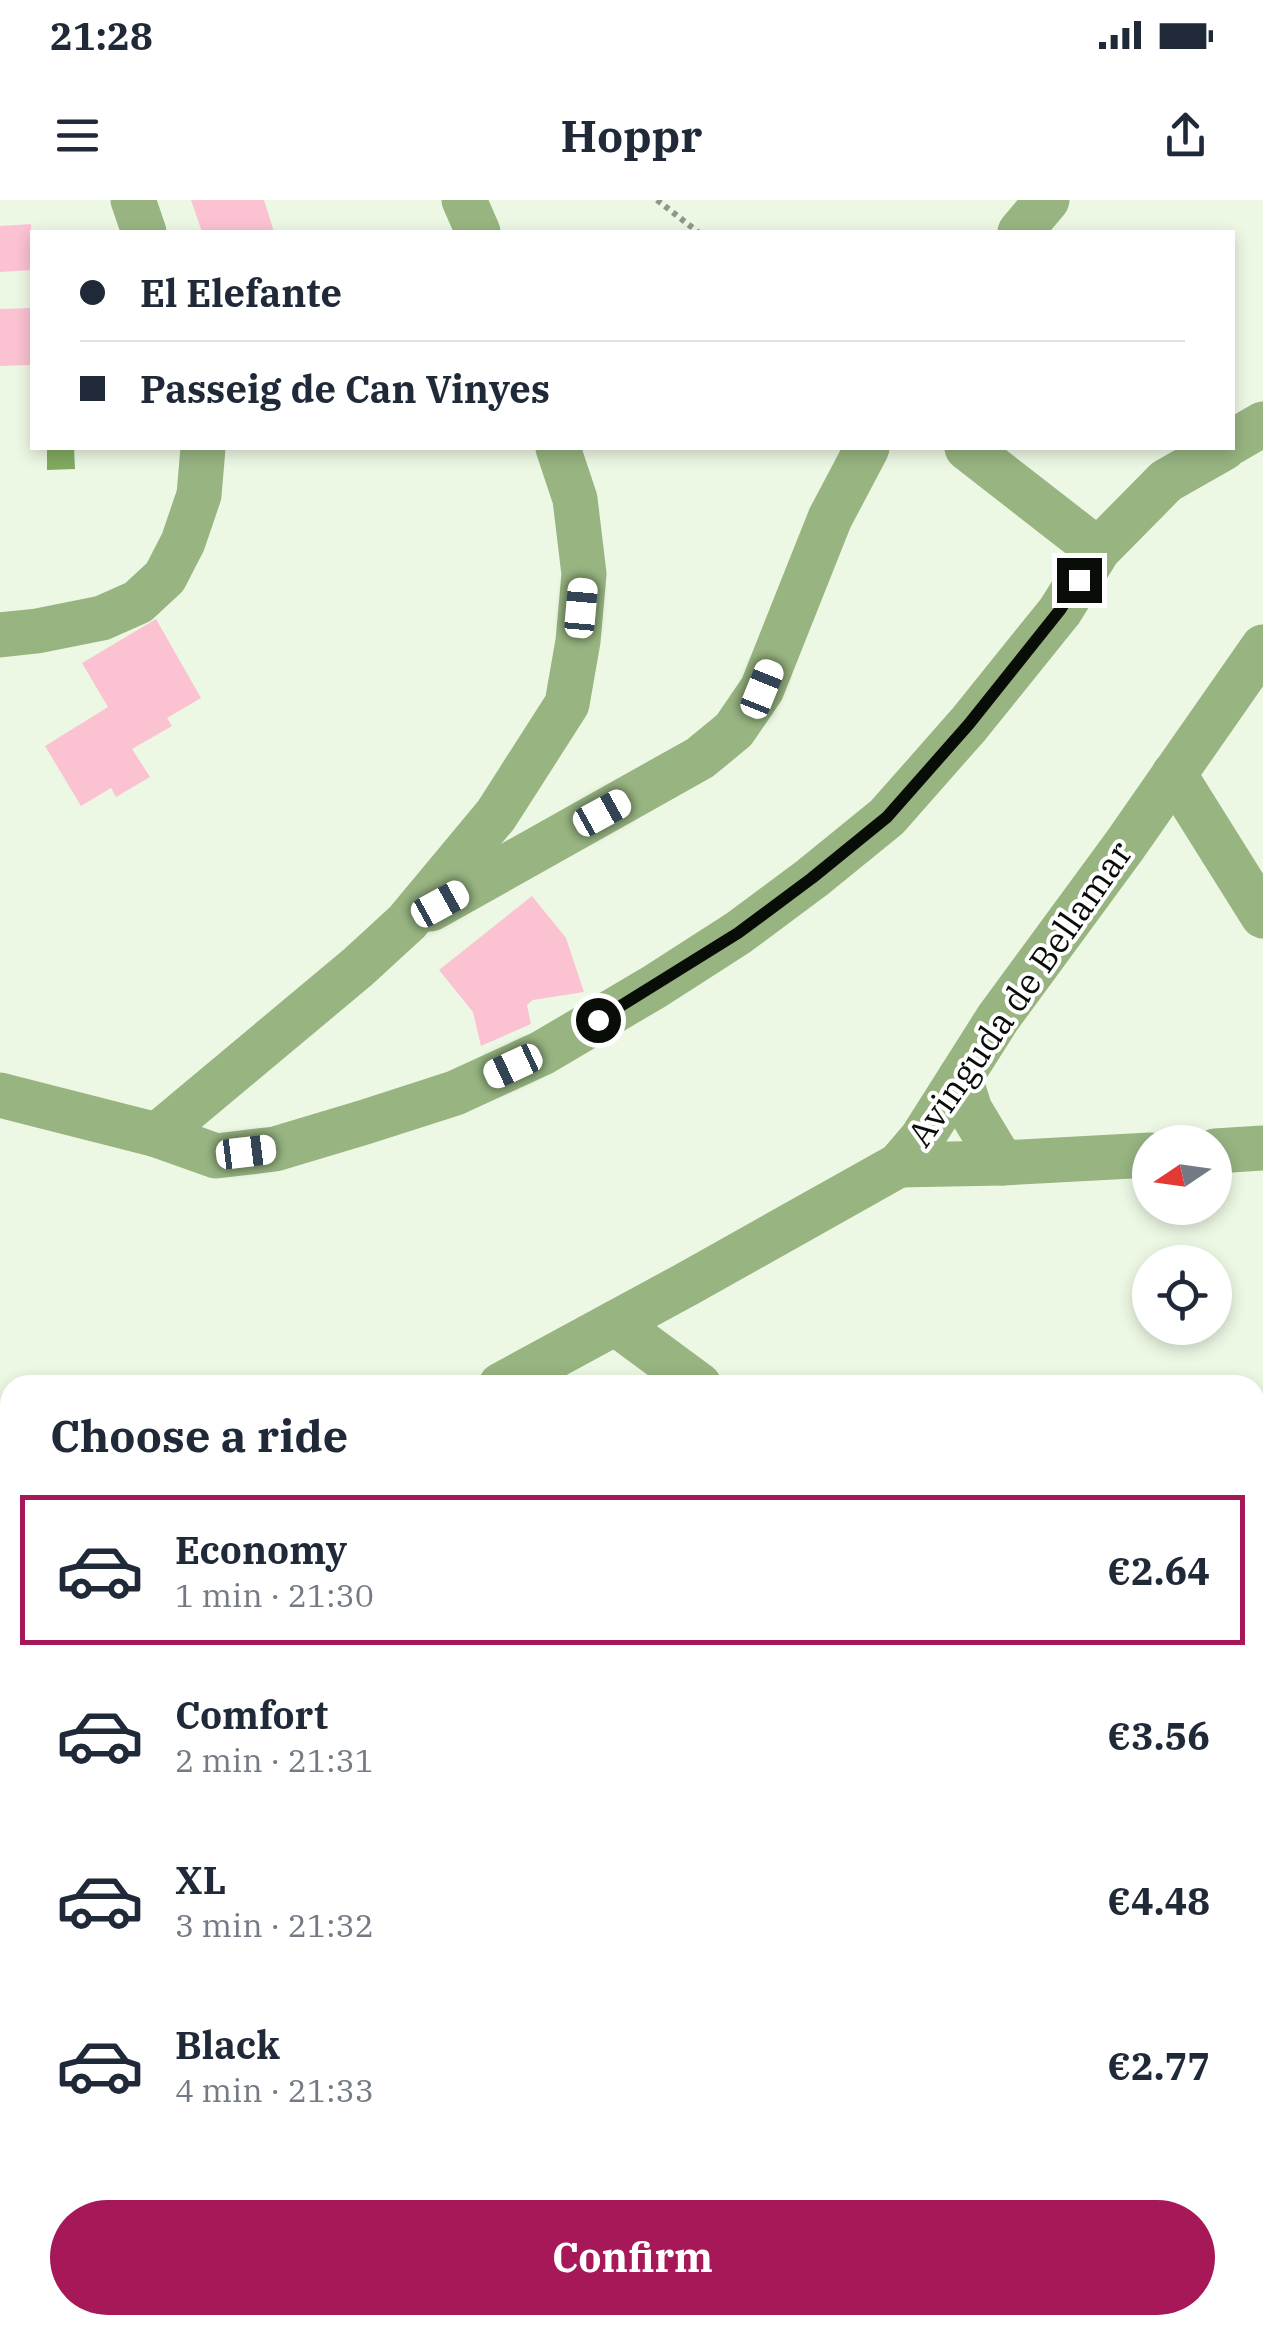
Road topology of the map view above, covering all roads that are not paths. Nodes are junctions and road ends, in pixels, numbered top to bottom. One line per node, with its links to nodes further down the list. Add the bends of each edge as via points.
1 (133, 200): 4 (street)
2 (464, 200): 5 (street)
3 (1046, 200): 6 (street)
4 (143, 230)
5 (477, 230)
6 (1022, 230)
7 (1263, 424): 8 (street)
8 (1235, 440)
9 (203, 450): 15 (street, via 199,495 166,577 138,602 102,618)
10 (559, 450): 19 (street, via 575,499 584,574 566,704 496,815)
11 (866, 450): 19 (street, via 830,518 762,689 734,730 700,758)
12 (970, 450): 14 (street)
13 (1220, 450): 14 (street, via 1166,481)
14 (1098, 550): 22 (street, via 1060,610 887,817 738,933 654,987 542,1053 455,1093 275,1149 216,1156)
15 (0, 635)
16 (1263, 646): 17 (street, Avinguda de Bellamar)
17 (1174, 774): 18 (street); 20 (street, Avinguda de Bellamar)
18 (1263, 916)
19 (408, 922): 22 (street)
20 (960, 1078): 26 (street, via 970,1110); 27 (street, Avinguda de Bellamar)
21 (0, 1095): 22 (street)
22 (157, 1135)
23 (1263, 1148): 24 (street)
24 (1232, 1150)
25 (1132, 1156): 26 (street)
26 (1002, 1163): 27 (street)
27 (899, 1165): 28 (street, Avinguda de Bellamar)
28 (615, 1323): 29 (street, Avinguda de Bellamar); 30 (street)
29 (519, 1375)
30 (685, 1375)

